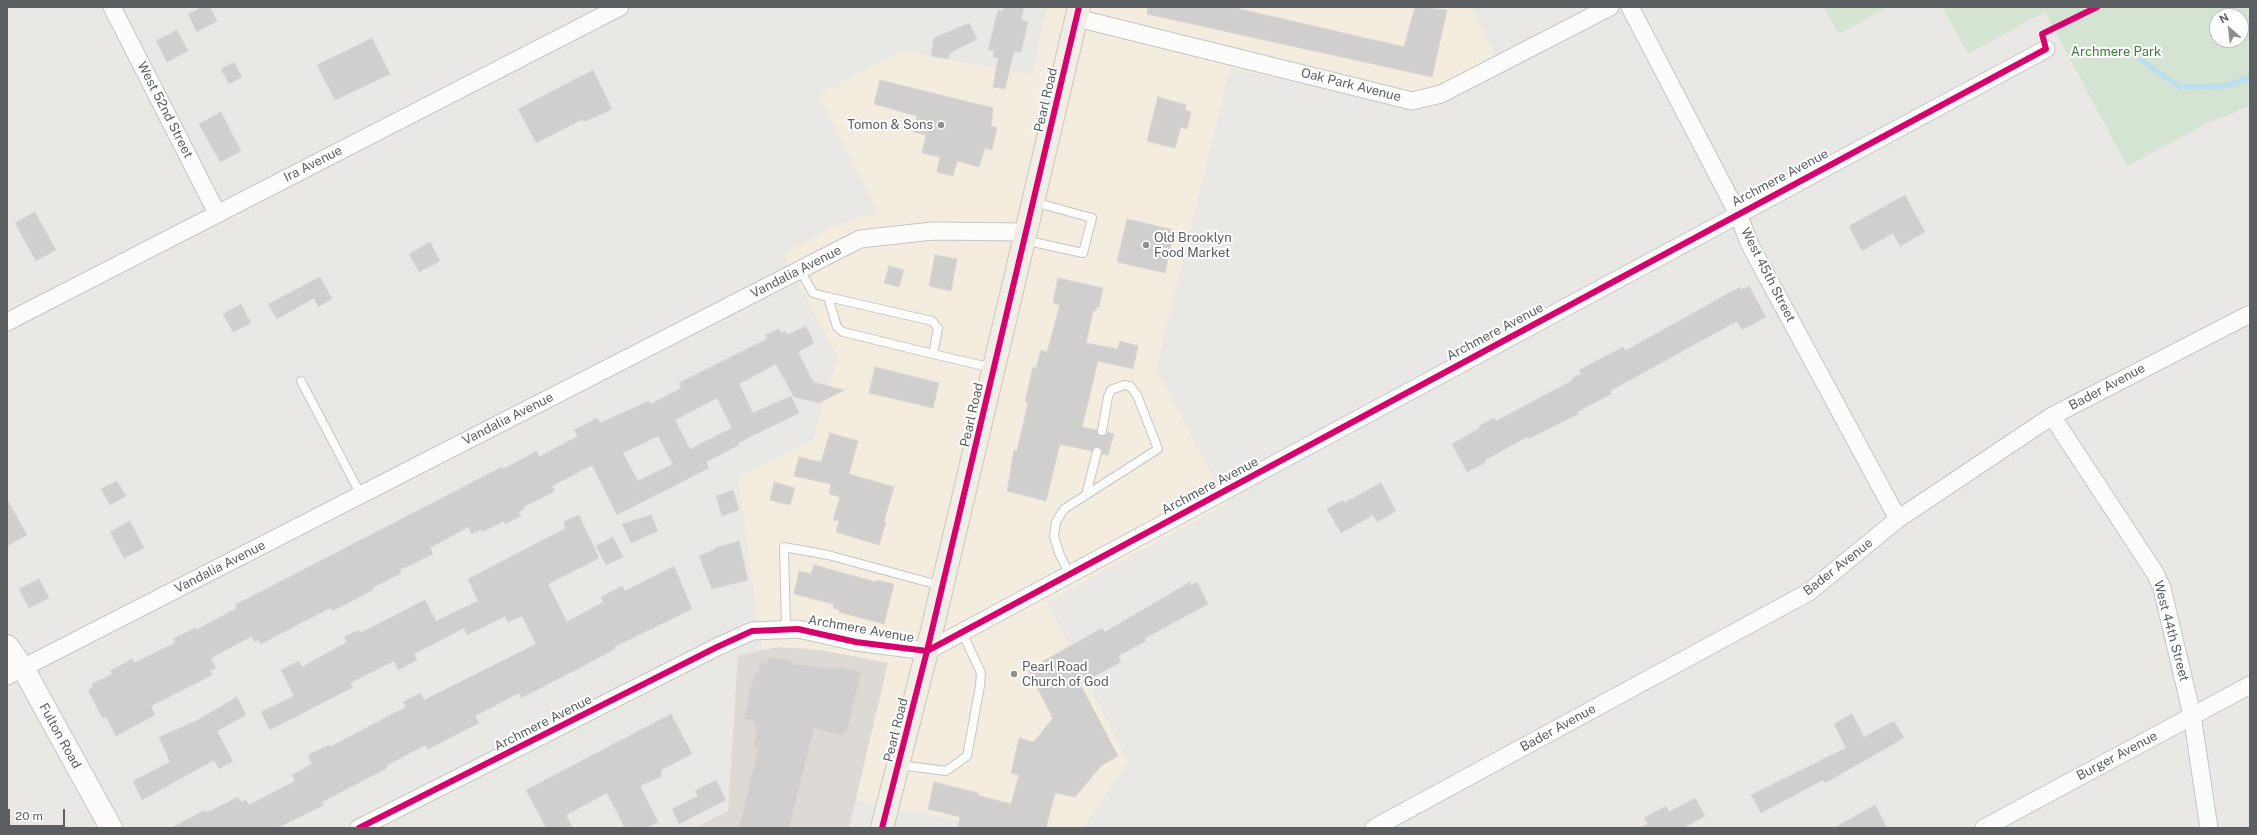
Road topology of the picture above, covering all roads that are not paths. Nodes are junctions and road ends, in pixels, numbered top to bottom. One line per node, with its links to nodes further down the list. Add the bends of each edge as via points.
1 (112, 7): 8 (street, West 52nd Street)
2 (620, 7): 8 (street, Ira Avenue)
3 (1610, 7): 5 (street, Oak Park Avenue, via 1441,94 1412,101)
4 (1630, 7): 9 (street, West 45th Street)
5 (1078, 13): 7 (main road, Pearl Road)
6 (2046, 49): 9 (street, Archmere Avenue)
7 (1033, 201): 10 (main road, Pearl Road); 10 (lane, via 1092,218 1082,253)
8 (217, 213): 14 (street, Ira Avenue)
9 (1738, 214): 23 (street, West 45th Street, via 1750,245); 24 (street, Archmere Avenue)
10 (1025, 236): 11 (street, Vandalia Avenue, via 933,231 860,239); 16 (main road, Pearl Road)
11 (800, 270): 12 (lane, via 814,293); 21 (street, Vandalia Avenue)
12 (828, 297): 15 (lane, via 837,327 842,332); 15 (lane, via 932,320 938,328)
13 (2250, 314): 18 (street, Bader Avenue)
14 (7, 322)
15 (933, 354): 16 (lane)
16 (994, 368): 25 (main road, Pearl Road)
17 (301, 381): 21 (lane)
18 (2052, 416): 23 (street, Bader Avenue); 32 (street, West 44th Street, via 2155,573 2162,588)
19 (1102, 431): 22 (lane, via 1111,390 1124,385 1130,386 1137,395 1158,449)
20 (1097, 452): 22 (lane)
21 (361, 495): 30 (street, Vandalia Avenue)
22 (1086, 495): 24 (lane, via 1064,509 1056,522 1055,544)
23 (1898, 519): 37 (street, Bader Avenue, via 1809,592)
24 (1070, 574): 27 (street, Archmere Avenue)
25 (943, 587): 26 (lane, via 828,555 784,546); 29 (main road, Pearl Road)
26 (786, 629): 29 (street, Archmere Avenue, via 798,629 856,642); 35 (street, Archmere Avenue, via 752,632 716,647)
27 (962, 632): 29 (street, Archmere Avenue); 33 (lane, via 981,673 967,756 946,771)
28 (7, 646): 30 (main road, Fulton Road)
29 (927, 651): 33 (main road, Pearl Road)
30 (15, 672): 34 (main road, Fulton Road)
31 (2250, 685): 32 (street, Burger Avenue)
32 (2192, 715): 38 (street, Burger Avenue); 39 (street, West 44th Street)
33 (898, 765): 36 (main road, Pearl Road)
34 (111, 828)
35 (359, 828)
36 (882, 828)
37 (1374, 828)
38 (1984, 828)
39 (2209, 828)

